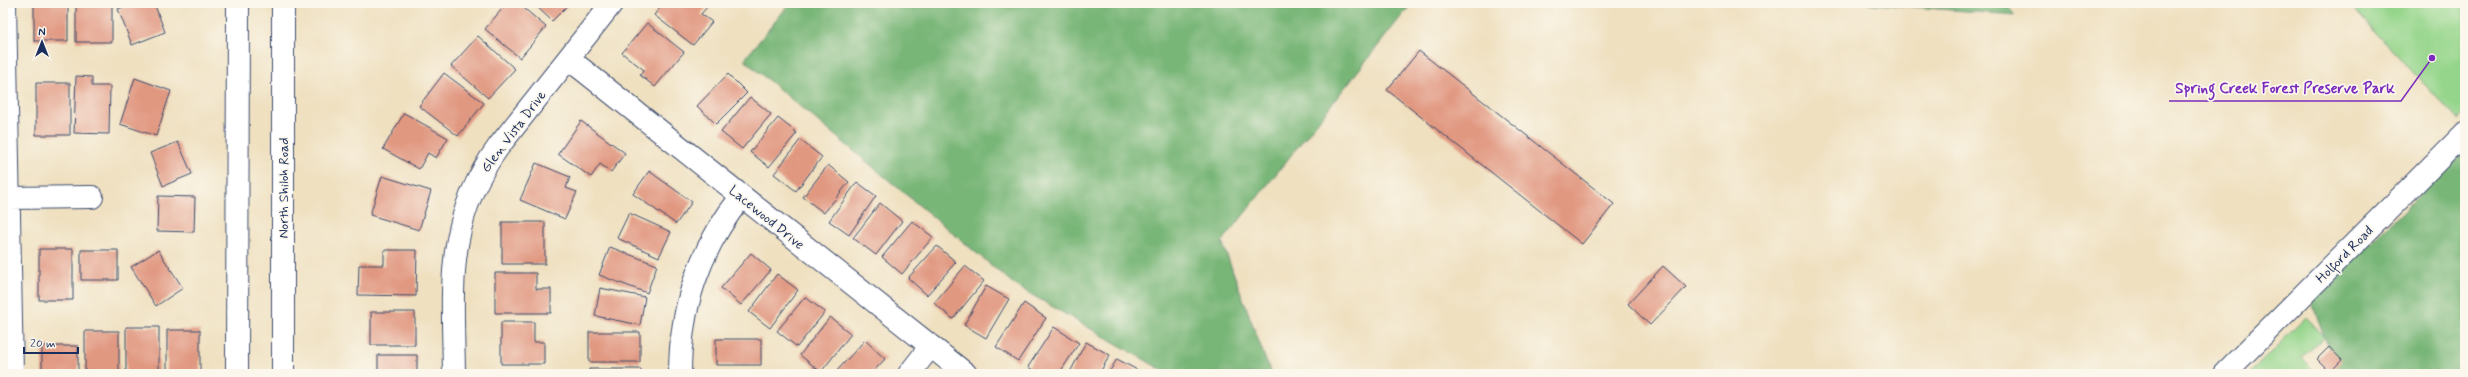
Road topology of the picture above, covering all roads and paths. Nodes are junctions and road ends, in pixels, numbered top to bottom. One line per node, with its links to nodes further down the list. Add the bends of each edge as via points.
1 (5, 3): 9 (street)
2 (238, 3): 12 (street)
3 (283, 3): 13 (street, North Shiloh Road)
4 (612, 3): 5 (street, Glen Vista Drive)
5 (569, 59): 8 (street, Lacewood Drive); 14 (street, Glen Vista Drive, via 482,169 463,212 455,250)
6 (2465, 134): 18 (street, Holford Road)
7 (92, 197): 9 (street)
8 (741, 197): 10 (street, Lacewood Drive); 15 (street, via 716,234 693,283 683,323)
9 (8, 198): 11 (street)
10 (930, 346): 16 (street); 17 (street, Lacewood Drive)
11 (12, 374)
12 (237, 374)
13 (283, 374)
14 (454, 374)
15 (680, 374)
16 (909, 374)
17 (966, 374)
18 (2224, 374)

